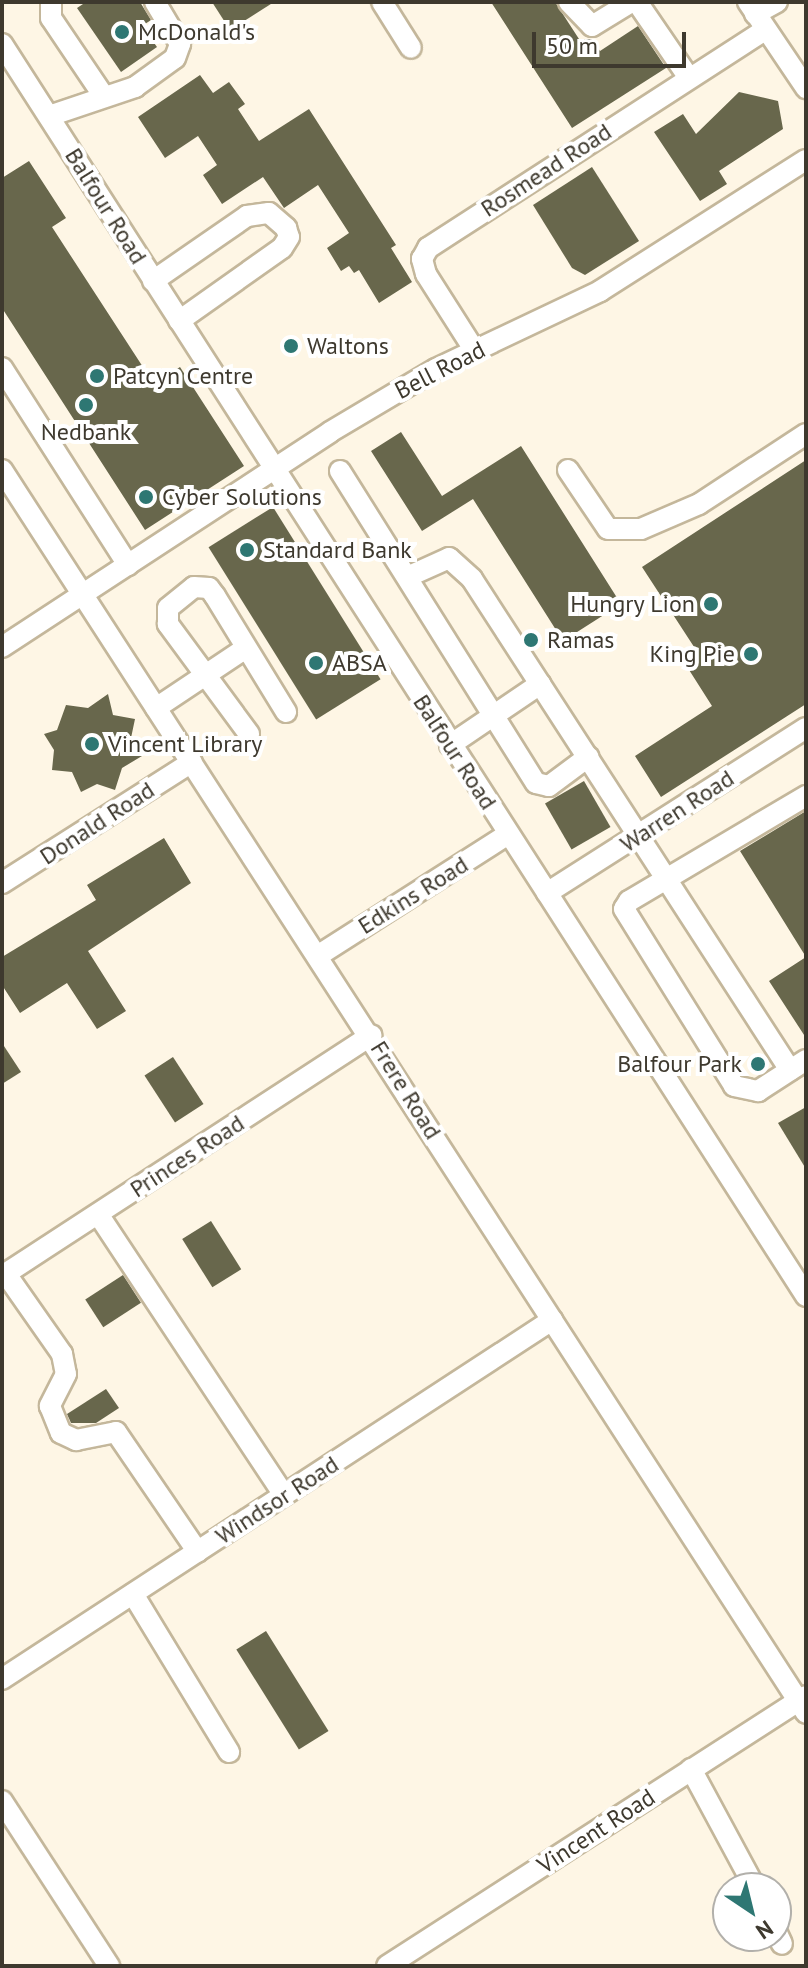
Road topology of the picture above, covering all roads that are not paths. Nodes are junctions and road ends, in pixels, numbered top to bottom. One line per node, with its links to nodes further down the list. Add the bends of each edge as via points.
1 (51, 2): 13 (street, via 51,18)
2 (155, 2): 13 (street, via 179,51 144,82)
3 (382, 2): 10 (street)
4 (569, 2): 5 (street, via 592,26)
5 (631, 2)
6 (637, 2): 11 (street)
7 (777, 2): 8 (street, Rosmead Road)
8 (756, 15): 11 (street, Rosmead Road); 12 (street)
9 (2, 44): 14 (street, Balfour Road)
10 (411, 48)
11 (689, 78): 18 (street, Rosmead Road, via 428,248 422,259 426,274)
12 (806, 88)
13 (103, 95): 14 (street)
14 (49, 116): 16 (street, Balfour Road)
15 (806, 160): 18 (street, Bell Road, via 600,291)
16 (153, 281): 17 (street, Balfour Road); 17 (street, via 247,216 269,213 286,228 289,237 282,248)
17 (179, 321): 21 (street, Balfour Road)
18 (475, 351): 21 (street, Bell Road, via 391,395)
19 (2, 368): 25 (street)
20 (806, 434): 23 (street, via 671,519 622,531 608,529)
21 (274, 469): 25 (street, Bell Road); 37 (street, Balfour Road)
22 (2, 470): 27 (street, Frere Road)
23 (568, 470)
24 (340, 471): 26 (street)
25 (128, 565): 27 (street, Bell Road)
26 (407, 577): 31 (street, via 437,561 458,562); 34 (street)
27 (81, 595): 28 (street, Bell Road); 32 (street, Frere Road)
28 (2, 647)
29 (246, 648): 30 (street); 30 (street, via 209,588 194,587 165,615); 33 (street)
30 (206, 675): 32 (street); 36 (street)
31 (540, 684): 34 (street); 38 (street)
32 (156, 708): 39 (street, Frere Road)
33 (286, 712)
34 (494, 715): 37 (street); 38 (street, via 542,786)
35 (806, 728): 42 (street, Warren Road)
36 (249, 734)
37 (450, 745): 41 (street, Balfour Road)
38 (588, 757): 42 (street)
39 (192, 762): 44 (street, Donald Road); 46 (street, Frere Road)
40 (806, 796): 43 (street)
41 (508, 834): 45 (street, Balfour Road); 46 (street, Edkins Road)
42 (639, 835): 43 (street); 45 (street, Warren Road)
43 (666, 878): 48 (street); 48 (street, via 624,909 734,1086 758,1091)
44 (2, 883)
45 (547, 893): 51 (street, Balfour Road)
46 (319, 955): 47 (street, Frere Road)
47 (371, 1035): 49 (street, Princes Road); 52 (street, Frere Road)
48 (798, 1065)
49 (98, 1214): 50 (street, Princes Road); 53 (street)
50 (4, 1275): 54 (street, via 62,1354 66,1374 50,1406 61,1433 76,1440 116,1432)
51 (806, 1296)
52 (552, 1320): 53 (street, Windsor Road); 57 (street, Frere Road)
53 (284, 1495): 54 (street, Windsor Road)
54 (198, 1552): 55 (street, Windsor Road)
55 (133, 1594): 56 (street, Windsor Road); 58 (street)
56 (2, 1679)
57 (803, 1703): 59 (street, Vincent Road)
58 (229, 1752)
59 (691, 1769): 61 (street); 63 (street, Vincent Road)
60 (2, 1801): 62 (street)
61 (746, 1872)
62 (109, 1966)
63 (387, 1966)

